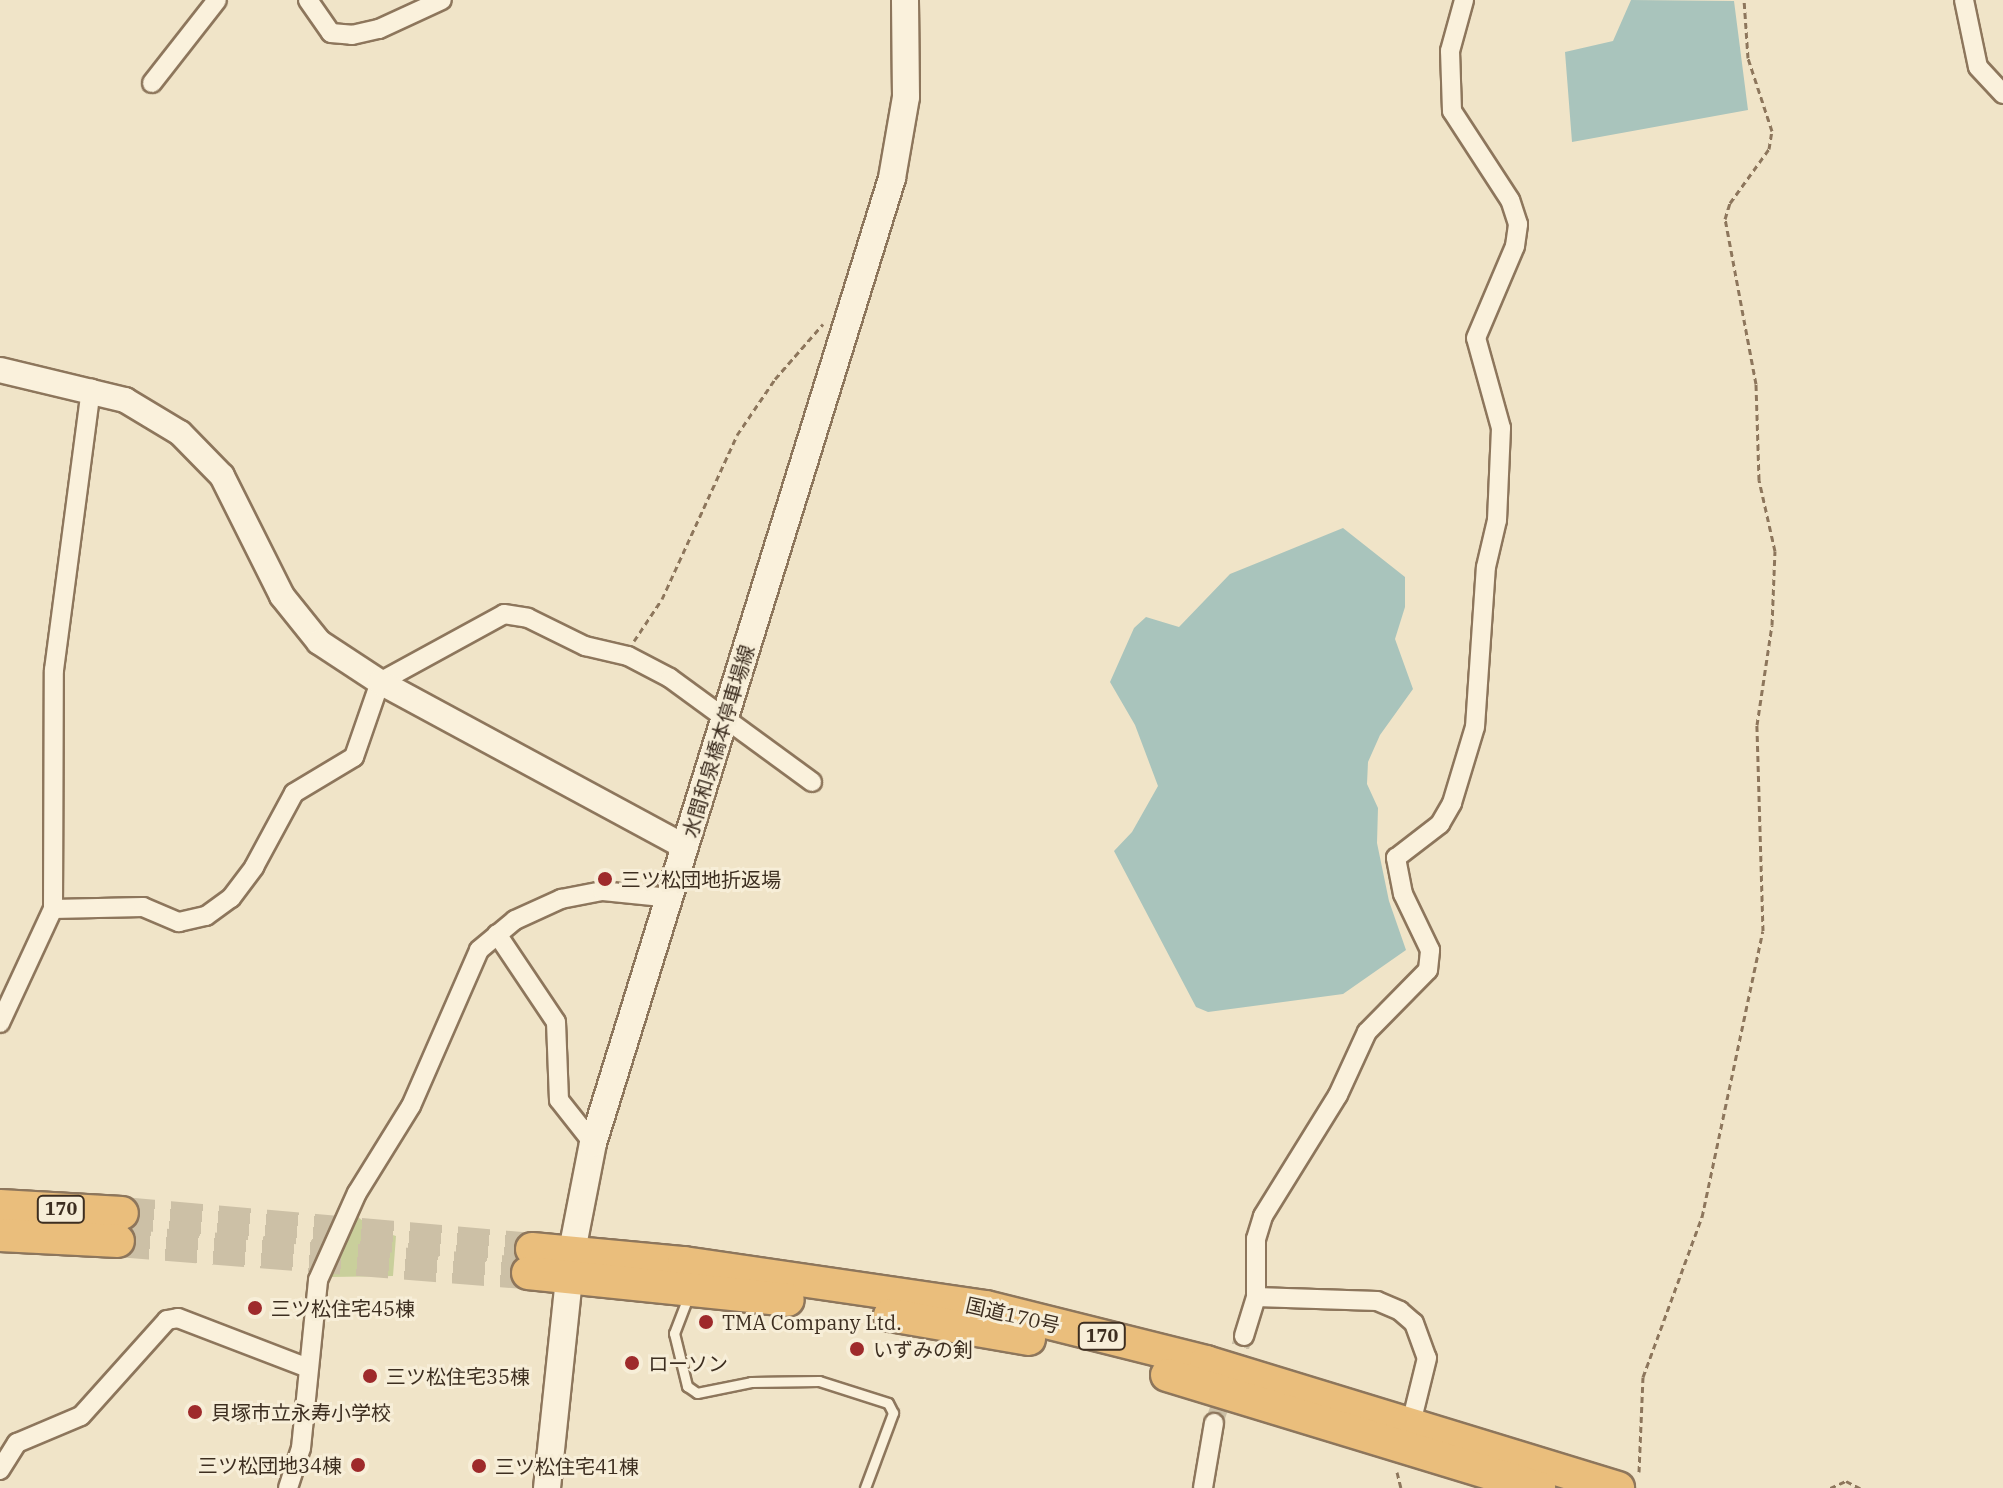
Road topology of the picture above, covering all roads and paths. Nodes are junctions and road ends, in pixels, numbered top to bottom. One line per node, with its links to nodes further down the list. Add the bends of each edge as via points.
1 (217, 0): 8 (street)
2 (308, 0): 3 (street, via 331,33 352,35 379,29)
3 (442, 0)
4 (905, 0): 15 (main road, 水間和泉橋本停車場線, via 906,97 892,178)
5 (1464, 0): 28 (street, via 1450,51 1452,111 1510,200 1518,224 1515,246 1476,338 1501,428 1478,703 1452,803 1440,824 1396,858 1403,894 1430,950 1428,970 1367,1032 1338,1095 1263,1216 1256,1239)
6 (1744, 0): 34 (path, via 1748,58 1772,131 1769,149 1730,203 1725,219 1756,384 1759,480 1775,551 1772,625 1757,725 1763,931 1702,1217 1643,1377)
7 (1964, 0): 9 (street, via 1978,67)
8 (152, 83)
9 (2003, 94)
10 (819, 327): 13 (path, via 737,435 662,599 639,627)
11 (0, 370): 12 (street)
12 (91, 388): 14 (street, via 151,414 199,451 222,476 301,624); 19 (street, via 54,670)
13 (628, 656): 14 (street, via 585,646 528,618 504,614); 15 (street)
14 (380, 682): 17 (street); 19 (street, via 354,757 294,793 239,888 206,916 179,922 143,907)
15 (727, 716): 16 (street); 17 (main road, 水間和泉橋本停車場線)
16 (812, 782)
17 (685, 847): 18 (main road, 水間和泉橋本停車場線)
18 (671, 898): 20 (street, via 602,891 561,899); 22 (main road, 水間和泉橋本停車場線)
19 (53, 909): 21 (street)
20 (497, 934): 22 (street, via 556,1022 559,1100); 30 (street, via 479,950 411,1106 334,1236 318,1280)
21 (0, 1023)
22 (593, 1143): 26 (main road, 水間和泉橋本停車場線)
23 (0, 1206): 24 (highway, 170, via 120,1227)
24 (0, 1235)
25 (530, 1261): 26 (highway, 国道170号 / 170)
26 (571, 1263): 27 (highway, 国道170号 / 170); 32 (highway, 国道170号 / 170, via 986,1307 1206,1362); 36 (main road, 水間和泉橋本停車場線)
27 (691, 1289): 37 (lane, via 674,1333 687,1386 697,1393 751,1382 819,1381 888,1403 893,1413); 39 (highway, 国道170号 / 170, via 1009,1334 1197,1383)
28 (1256, 1297): 29 (street); 32 (street, via 1377,1301 1400,1311 1414,1323 1427,1358)
29 (1244, 1336)
30 (308, 1368): 33 (street, via 178,1318 167,1320 81,1416 17,1443); 35 (street, via 301,1448)
31 (1214, 1423): 38 (street)
32 (1411, 1423): 34 (highway, 国道170号 / 170)
33 (0, 1470)
34 (1628, 1480)
35 (288, 1488)
36 (547, 1488)
37 (865, 1488)
38 (1203, 1488)
39 (1539, 1488)
40 (1830, 1488): 41 (path, via 1846,1481)
41 (1860, 1488)

